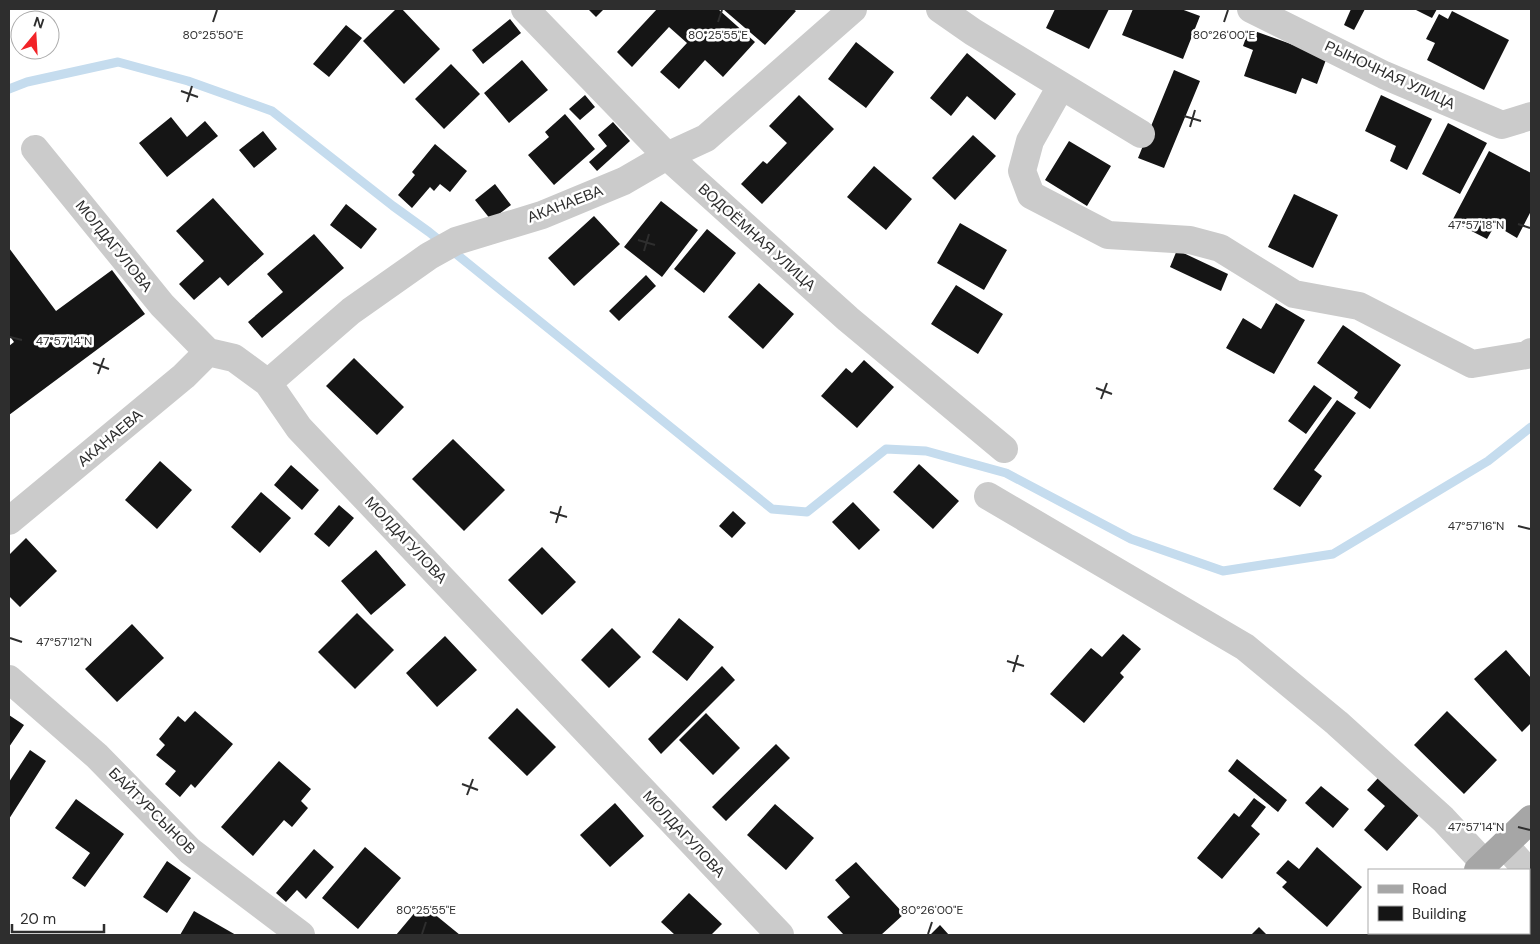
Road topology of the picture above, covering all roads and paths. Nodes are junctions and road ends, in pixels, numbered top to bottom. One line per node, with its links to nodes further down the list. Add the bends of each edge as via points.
1 (525, 9): 9 (street, ВОДОЁМНАЯ УЛИЦА)
2 (852, 9): 9 (street, АКАНАЕВА, via 706,138)
3 (940, 9): 5 (street)
4 (1252, 9): 6 (street, РЫНОЧНАЯ УЛИЦА, via 1384,75 1502,125)
5 (1060, 86): 7 (street); 11 (street, via 1030,141 1022,171 1031,195 1108,235 1190,240 1220,248 1294,294 1359,306 1472,364)
6 (1531, 116)
7 (1141, 134)
8 (35, 150): 10 (street, МОЛДАГУЛОВА, via 162,305)
9 (667, 156): 12 (street, АКАНАЕВА, via 624,181 542,215 456,241 429,256 350,311); 13 (street, ВОДОЁМНАЯ УЛИЦА, via 848,319)
10 (208, 352): 12 (street, МОЛДАГУЛОВА, via 234,358); 15 (street, АКАНАЕВА, via 184,376)
11 (1531, 352)
12 (268, 383): 22 (street, МОЛДАГУЛОВА, via 299,428)
13 (1004, 449)
14 (988, 496): 19 (street, via 1245,647 1337,723 1436,813)
15 (9, 522)
16 (9, 679): 21 (street, БАЙТУРСЫНОВ, via 97,756 190,851)
17 (1531, 818): 18 (main road)
18 (1505, 845): 19 (main road); 20 (street)
19 (1481, 867)
20 (1525, 869)
21 (301, 935)
22 (780, 935)

